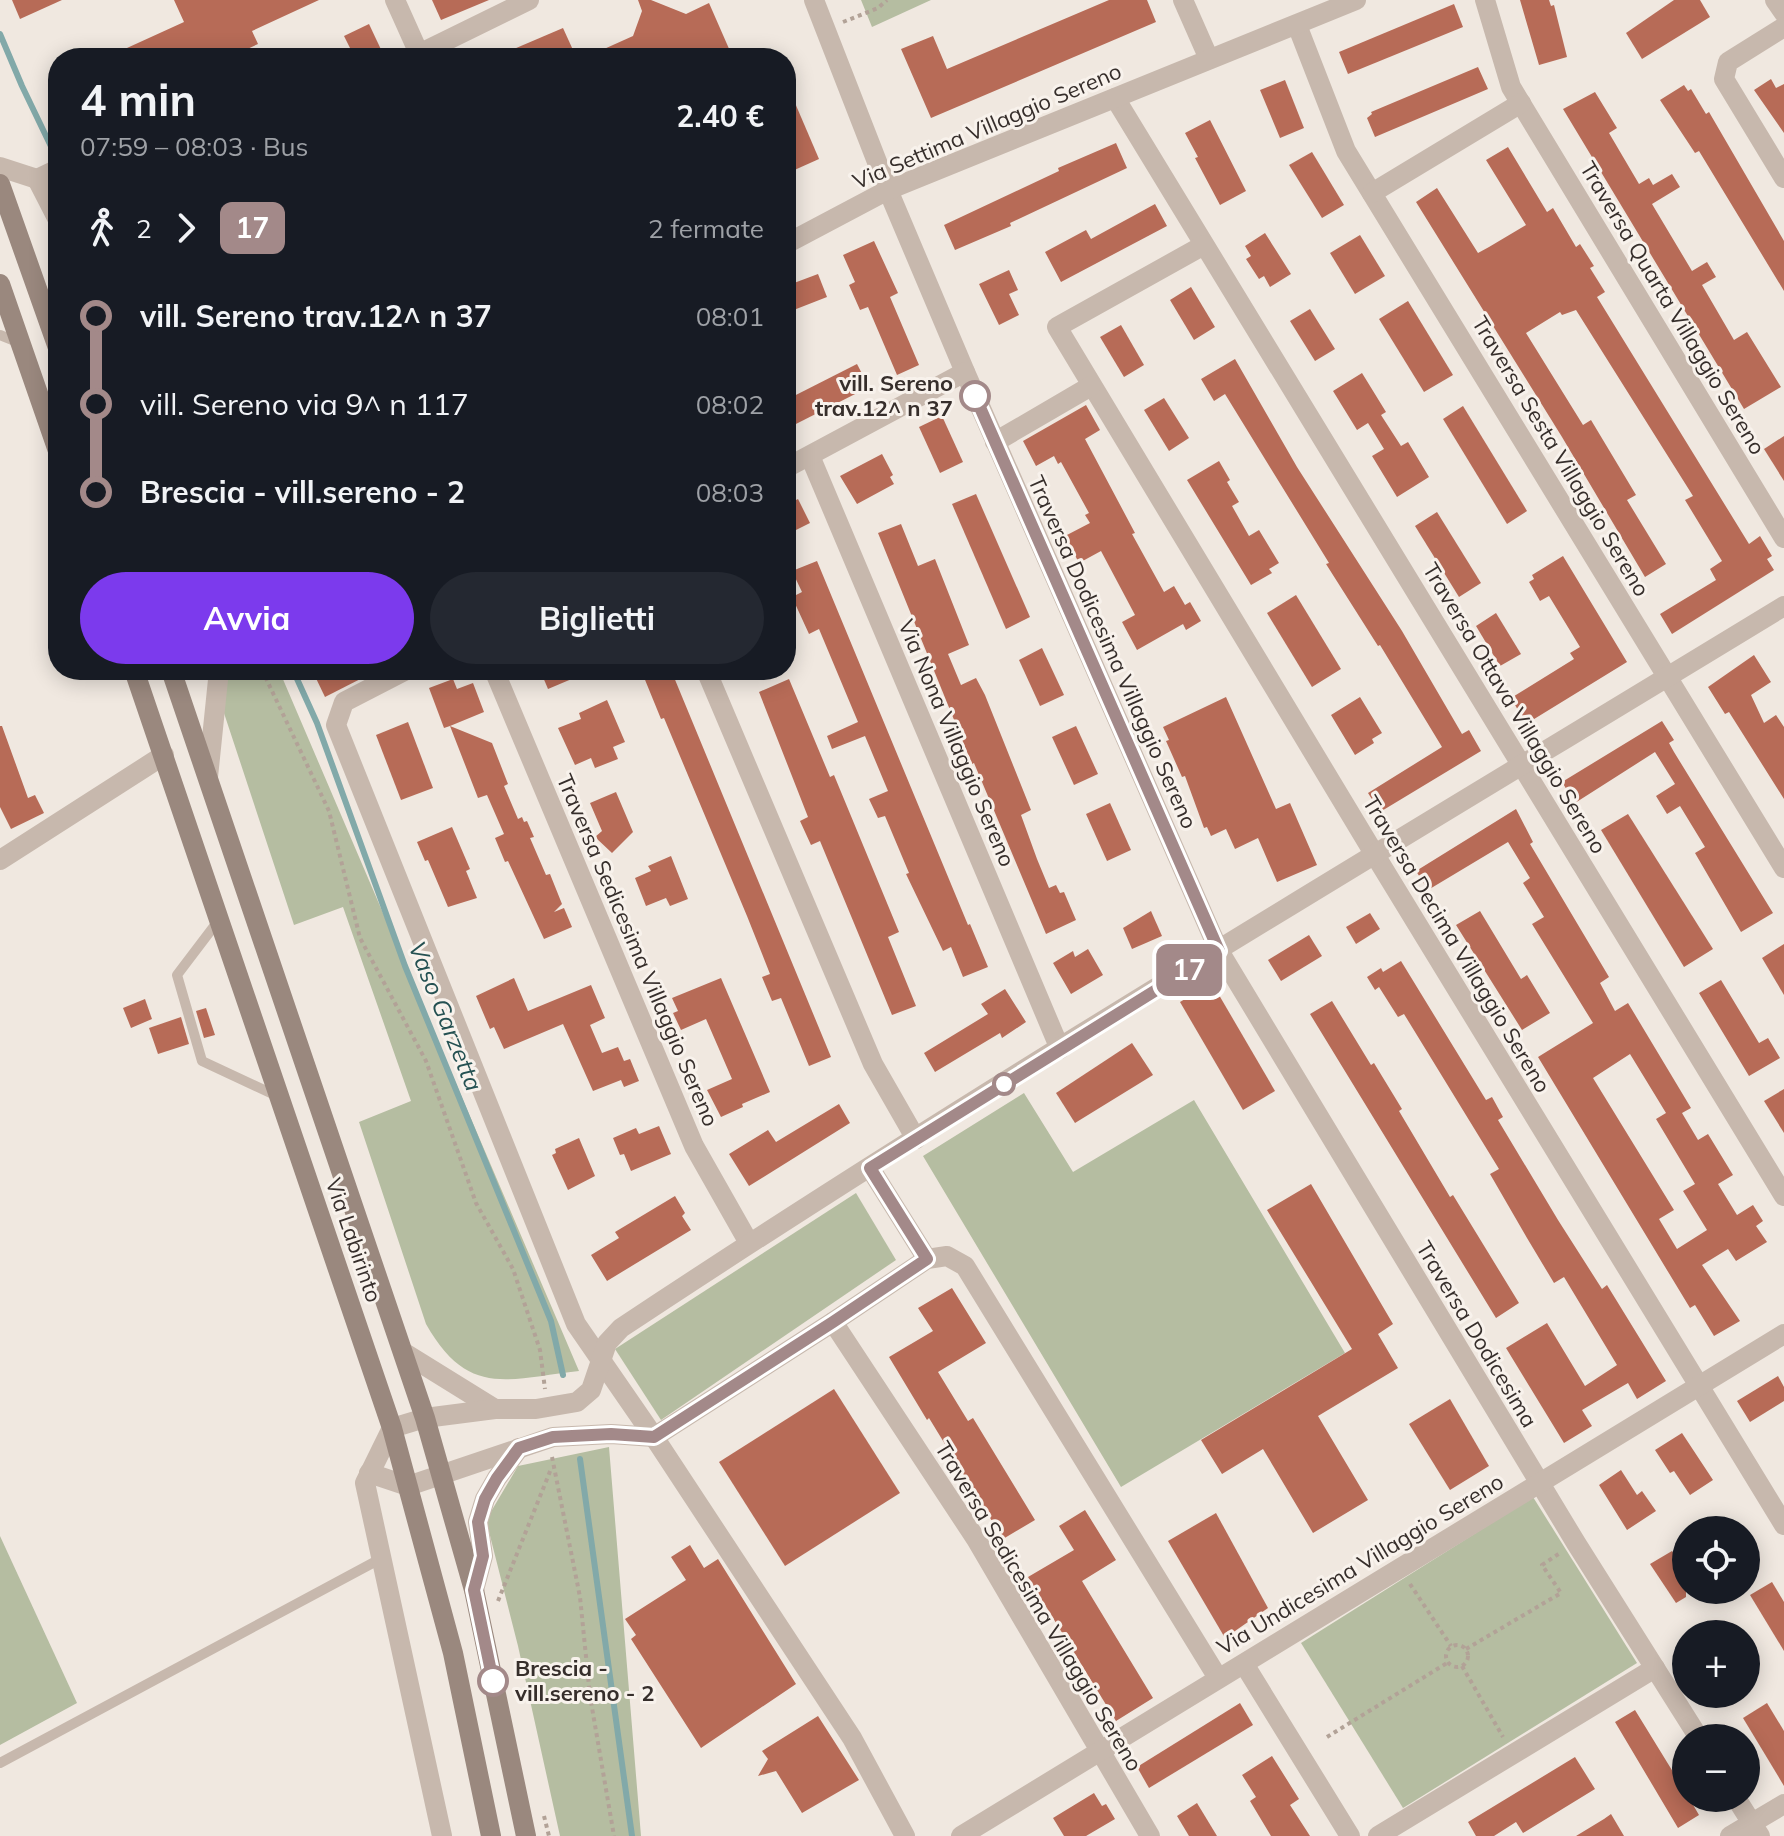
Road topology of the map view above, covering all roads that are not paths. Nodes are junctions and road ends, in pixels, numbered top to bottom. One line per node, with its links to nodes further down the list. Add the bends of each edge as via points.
1 (395, 0): 11 (street)
2 (529, 0): 12 (street)
3 (814, 0): 20 (street, Traversa Dodicesima Villaggio Sereno)
4 (1183, 0): 13 (street)
5 (1356, 0): 9 (street, Via Settima Villaggio Sereno)
6 (1485, 0): 15 (street, Traversa Quarta Villaggio Sereno, via 1511,87)
7 (1775, 0): 8 (street)
8 (1784, 13)
9 (1297, 25): 13 (street, Via Settima Villaggio Sereno); 21 (street, Traversa Sesta Villaggio Sereno, via 1346,151)
10 (1784, 27): 18 (street, via 1728,62 1724,79)
11 (416, 48)
12 (436, 48)
13 (1209, 59): 14 (street, Via Settima Villaggio Sereno)
14 (1115, 98): 20 (street, Via Settima Villaggio Sereno); 23 (street, Traversa Ottava Villaggio Sereno)
15 (1521, 103): 21 (street); 34 (street, Traversa Quarta Villaggio Sereno)
16 (0, 167): 17 (street)
17 (48, 173)
18 (1784, 178)
19 (0, 184): 25 (street)
20 (888, 190): 22 (street, Via Settima Villaggio Sereno); 28 (street, Traversa Dodicesima Villaggio Sereno)
21 (1372, 193): 36 (street, Traversa Sesta Villaggio Sereno)
22 (796, 239)
23 (1204, 245): 29 (street, Traversa Decima Villaggio Sereno, via 1057,327); 44 (street, Traversa Ottava Villaggio Sereno)
24 (0, 284): 27 (street)
25 (48, 320)
26 (0, 335): 27 (lane)
27 (20, 343): 30 (street)
28 (965, 372): 31 (street, Traversa Dodicesima Villaggio Sereno); 32 (street)
29 (1091, 386): 31 (street); 46 (street, Traversa Decima Villaggio Sereno)
30 (48, 423)
31 (995, 442): 50 (street, Traversa Dodicesima Villaggio Sereno)
32 (810, 456): 33 (street); 51 (street, Via Nona Villaggio Sereno)
33 (796, 463)
34 (1784, 538)
35 (1784, 606): 36 (street)
36 (1667, 677): 44 (street); 48 (street, Traversa Sesta Villaggio Sereno)
37 (138, 680): 43 (street, Via Labirinto)
38 (174, 680): 45 (street, Via Labirinto)
39 (218, 680): 45 (street)
40 (387, 680): 61 (street, via 344,702 336,725 576,1324)
41 (498, 680): 56 (street, Traversa Sedicesima Villaggio Sereno, via 694,1146)
42 (710, 680): 53 (street, via 873,1064)
43 (164, 755): 47 (street); 49 (street, Via Labirinto)
44 (1521, 764): 46 (street); 55 (street, Traversa Ottava Villaggio Sereno)
45 (208, 777): 60 (street, Via Labirinto)
46 (1375, 855): 50 (street); 62 (street, Traversa Decima Villaggio Sereno)
47 (0, 860)
48 (1784, 868)
49 (220, 920): 52 (street, Via Labirinto); 52 (lane, via 177,975 202,1061)
50 (1219, 951): 51 (street); 70 (street, Traversa Dodicesima)
51 (1060, 1049): 53 (street)
52 (280, 1097): 65 (street, Via Labirinto)
53 (916, 1139): 54 (street)
54 (870, 1168): 56 (street); 57 (street)
55 (1784, 1196)
56 (749, 1243): 61 (street, via 621,1328 607,1343)
57 (927, 1259): 58 (street); 77 (street, via 947,1256 965,1266)
58 (833, 1322): 66 (street); 79 (street, Traversa Sedicesima Villaggio Sereno, via 976,1539)
59 (1784, 1334): 62 (street, Via Undicesima Villaggio Sereno)
60 (403, 1352): 63 (street); 64 (street, Via Labirinto)
61 (600, 1362): 63 (street, via 591,1390 577,1402); 66 (street)
62 (1699, 1386): 70 (street, Via Undicesima Villaggio Sereno); 72 (street, Traversa Decima Villaggio Sereno)
63 (495, 1409): 64 (street)
64 (425, 1418): 65 (street); 69 (street, Via Labirinto)
65 (392, 1428): 68 (street); 71 (street, Via Labirinto)
66 (654, 1437): 67 (street, via 553,1437); 87 (street, via 852,1738)
67 (519, 1448): 69 (street); 74 (street, via 485,1499 478,1522 483,1556)
68 (369, 1473): 71 (street); 73 (street, via 365,1483)
69 (441, 1474): 71 (street); 74 (street, Via Labirinto)
70 (1539, 1483): 75 (street, Via Undicesima Villaggio Sereno); 76 (street, Traversa Dodicesima)
71 (408, 1486): 85 (street, Via Labirinto, via 453,1653)
72 (1784, 1525)
73 (383, 1558): 80 (lane); 84 (street)
74 (474, 1590): 86 (street, Via Labirinto)
75 (1244, 1664): 77 (street, Via Undicesima Villaggio Sereno); 90 (street)
76 (1655, 1668): 78 (street, Traversa Dodicesima); 91 (street)
77 (1218, 1678): 79 (street, Via Undicesima Villaggio Sereno)
78 (1690, 1724)
79 (1099, 1753): 88 (street, Via Undicesima Villaggio Sereno); 89 (street, Traversa Sedicesima Villaggio Sereno)
80 (0, 1763)
81 (1784, 1804): 83 (street)
82 (1745, 1812): 83 (street)
83 (1756, 1830): 92 (street)
84 (442, 1836)
85 (491, 1836)
86 (526, 1836)
87 (905, 1836)
88 (961, 1836)
89 (1150, 1836)
90 (1350, 1836)
91 (1378, 1836)
92 (1730, 1836)

